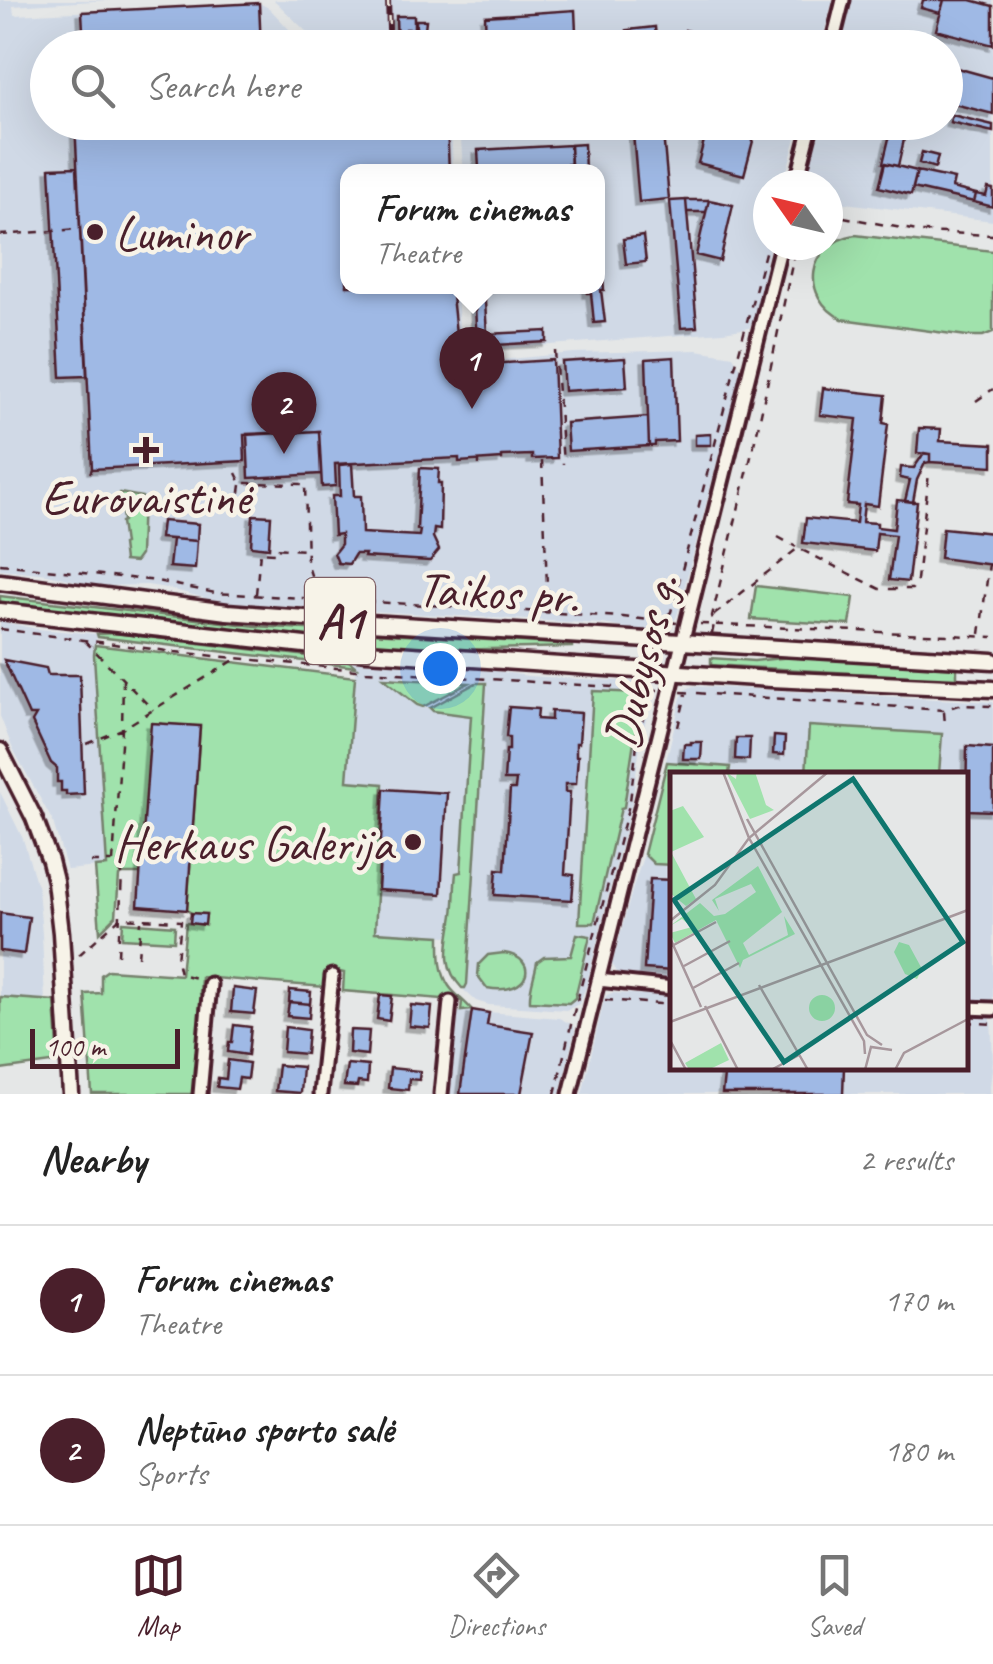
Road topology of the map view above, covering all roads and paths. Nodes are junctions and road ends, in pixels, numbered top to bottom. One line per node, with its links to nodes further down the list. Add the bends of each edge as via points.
1 (843, 0): 2 (street)
2 (836, 30)
3 (807, 140): 4 (street)
4 (800, 170)
5 (843, 217): 8 (path, via 922,232)
6 (80, 230): 7 (path)
7 (0, 235)
8 (993, 235)
9 (763, 260): 34 (path, via 671,612)
10 (777, 260): 35 (street, Dubysos g.)
11 (793, 260): 33 (path)
12 (555, 351): 16 (path)
13 (993, 389): 14 (path)
14 (976, 401)
15 (542, 462): 32 (path)
16 (562, 464)
17 (236, 473): 19 (path)
18 (929, 473): 24 (path, via 912,589 880,589)
19 (242, 483): 20 (path); 25 (path, via 305,484)
20 (240, 499): 21 (path); 22 (path)
21 (246, 503)
22 (209, 511)
23 (778, 538): 24 (path)
24 (798, 548): 33 (path)
25 (307, 550): 29 (path, via 260,552); 30 (path)
26 (0, 564): 29 (path)
27 (988, 564): 39 (path)
28 (0, 582): 42 (main road, Taikos pr. / A1, via 227,612)
29 (256, 596): 30 (path)
30 (320, 600): 32 (path)
31 (0, 611): 46 (main road, Taikos pr. / A1, via 367,652)
32 (548, 612): 34 (path)
33 (712, 616): 36 (path)
34 (661, 622): 35 (path); 38 (path)
35 (686, 624): 36 (path); 42 (street, Dubysos g.)
36 (714, 624): 39 (path); 43 (path)
37 (0, 629): 41 (path)
38 (658, 636)
39 (979, 636): 40 (path)
40 (993, 636)
41 (84, 640): 44 (path); 48 (path)
42 (682, 642): 43 (main road, Taikos pr. / A1); 46 (street, Dubysos g.)
43 (709, 644): 45 (main road, Taikos pr. / A1)
44 (237, 658): 49 (path); 55 (path)
45 (993, 661)
46 (675, 672): 47 (main road, Taikos pr. / A1); 51 (street, Dubysos g.)
47 (700, 674): 50 (main road, Taikos pr. / A1); 53 (path)
48 (123, 678): 55 (path); 59 (path)
49 (644, 690): 51 (path); 84 (path, via 630,801)
50 (993, 690)
51 (671, 691): 52 (path); 70 (street, Dubysos g.)
52 (686, 692): 53 (path); 58 (path)
53 (695, 693): 56 (path)
54 (993, 706): 56 (path)
55 (153, 710): 59 (path)
56 (944, 710): 57 (path)
57 (945, 725)
58 (678, 727)
59 (122, 729): 60 (path); 63 (path)
60 (86, 744)
61 (0, 751): 80 (main road, via 55,881)
62 (92, 862): 63 (path)
63 (113, 862): 64 (path, via 122,874)
64 (120, 918): 65 (path); 66 (path); 67 (path)
65 (141, 919): 68 (path); 71 (path, via 181,921 180,974)
66 (79, 955)
67 (118, 955)
68 (138, 957)
69 (332, 976): 82 (street)
70 (598, 980): 72 (street); 85 (street, Dubysos g.)
71 (210, 984): 81 (street)
72 (670, 988)
73 (604, 1000): 75 (path)
74 (450, 1002): 83 (street)
75 (670, 1005)
76 (968, 1008): 77 (street)
77 (993, 1010)
78 (968, 1022): 79 (path)
79 (993, 1024)
80 (71, 1094)
81 (200, 1094)
82 (320, 1094)
83 (441, 1094)
84 (555, 1094)
85 (570, 1094)

